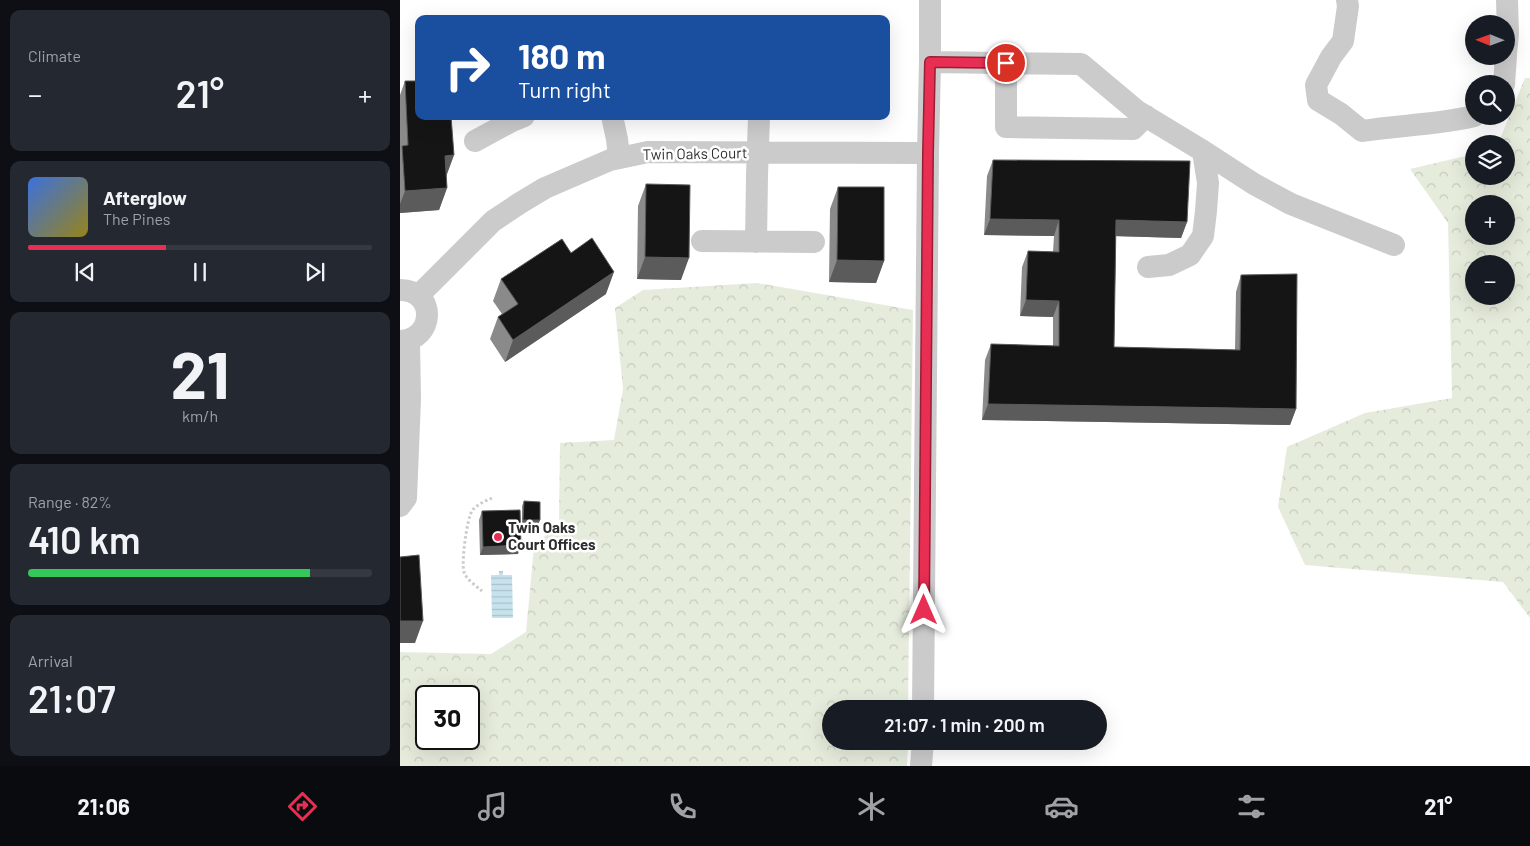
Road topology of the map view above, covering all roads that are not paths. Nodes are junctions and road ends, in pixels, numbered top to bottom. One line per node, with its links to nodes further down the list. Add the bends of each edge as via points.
1 (930, 0): 5 (street)
2 (1347, 0): 8 (street, via 1343,41 1316,85 1318,100 1362,132)
3 (1507, 0): 4 (street)
4 (1507, 15)
5 (930, 62): 6 (street); 15 (street)
6 (1006, 63): 7 (street, via 1081,64); 7 (street, via 1006,127 1133,129)
7 (1146, 116): 13 (street)
8 (1465, 118)
9 (514, 120): 12 (street)
10 (613, 120): 16 (street)
11 (760, 120): 14 (street)
12 (475, 141)
13 (1203, 151): 20 (street, via 1291,204); 21 (street, via 1208,183 1203,236 1190,254 1169,265)
14 (758, 153): 15 (street, Twin Oaks Court); 16 (street, Twin Oaks Court, via 648,152); 18 (street)
15 (928, 153): 25 (street)
16 (619, 157): 22 (street, Twin Oaks Court, via 545,188 514,207)
17 (702, 242): 18 (street)
18 (756, 242): 19 (street)
19 (814, 242)
20 (1394, 245)
21 (1148, 267)
22 (409, 292): 23 (street, Twin Oaks Court, via 426,304 426,324 416,337)
23 (404, 341): 24 (street, via 410,399 406,498)
24 (400, 506)
25 (923, 700)
26 (922, 750): 27 (street)
27 (921, 766)

